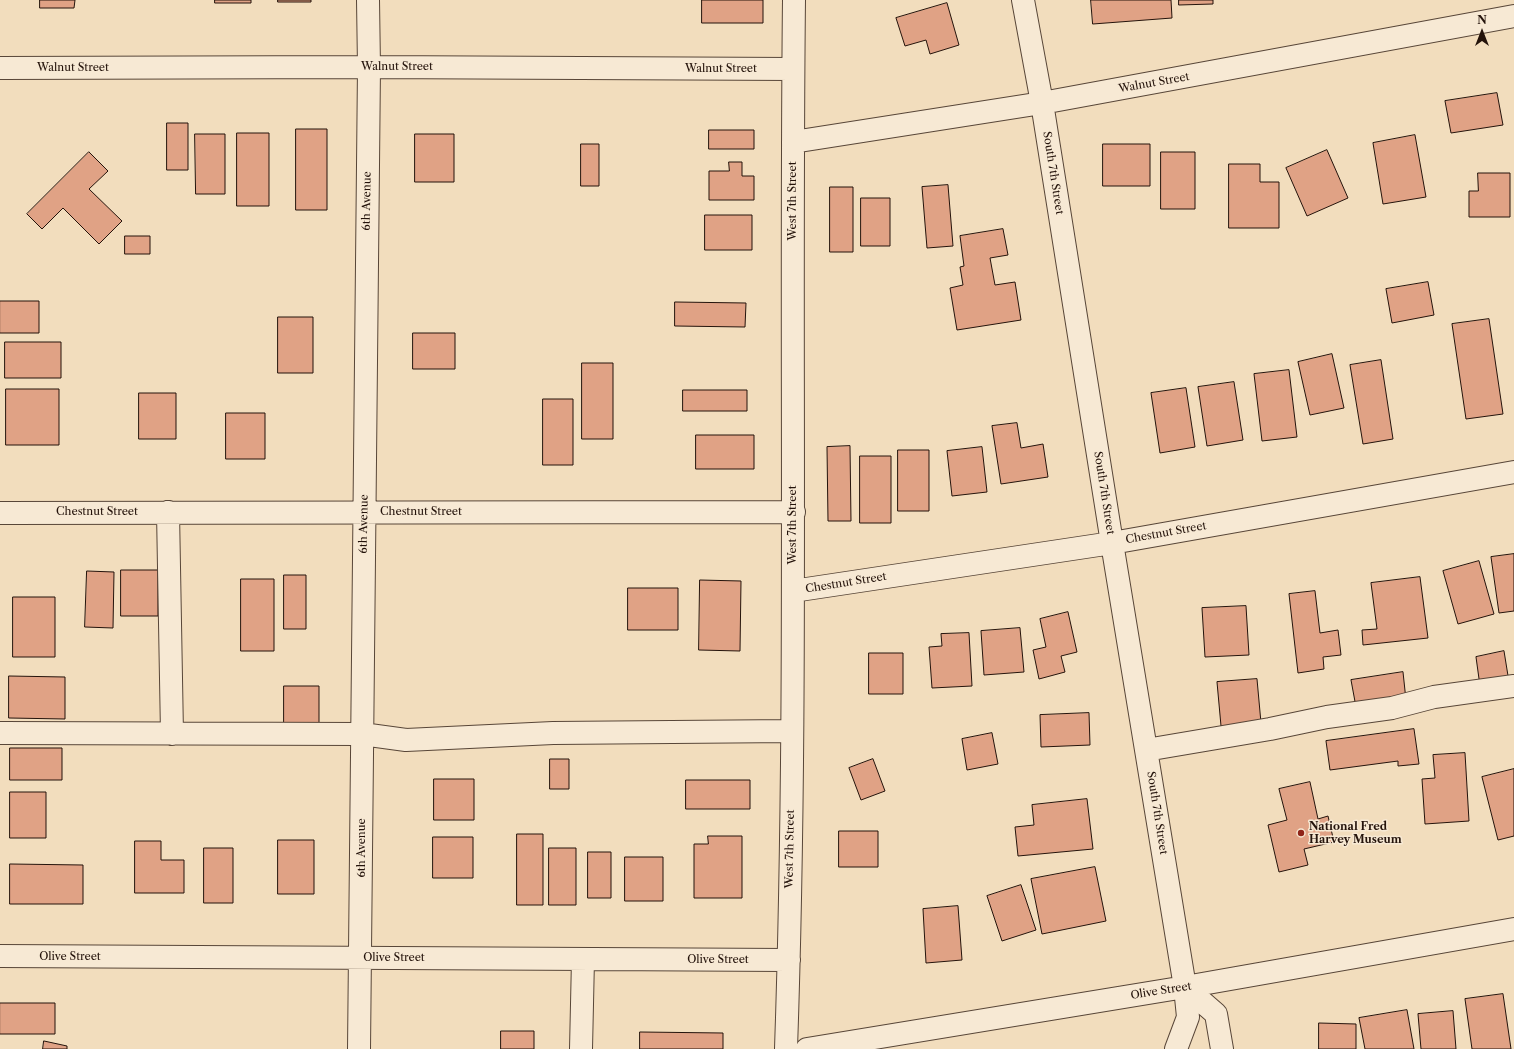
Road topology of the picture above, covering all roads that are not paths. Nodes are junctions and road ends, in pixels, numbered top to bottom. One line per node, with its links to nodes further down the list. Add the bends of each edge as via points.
1 (368, 0): 5 (street, 6th Avenue)
2 (794, 0): 7 (street, West 7th Street)
3 (1023, 0): 8 (street, South 7th Street)
4 (1514, 16): 8 (street, Walnut Street)
5 (369, 67): 6 (street, Walnut Street); 7 (street, Walnut Street); 12 (street, 6th Avenue)
6 (0, 68)
7 (794, 69): 9 (street, West 7th Street)
8 (1042, 103): 9 (street, Walnut Street); 15 (street, South 7th Street)
9 (793, 142): 13 (street, West 7th Street)
10 (1514, 472): 15 (street, Chestnut Street)
11 (168, 512): 12 (street, Chestnut Street); 14 (street, Chestnut Street); 20 (street)
12 (364, 512): 13 (street, Chestnut Street); 21 (street, 6th Avenue)
13 (794, 512): 16 (street, West 7th Street)
14 (0, 513)
15 (1112, 543): 16 (street, Chestnut Street); 22 (street, South 7th Street)
16 (793, 591): 18 (street, West 7th Street)
17 (1514, 686): 22 (street, via 1434,697 1392,708 1327,717)
18 (792, 731): 21 (street, via 553,733 406,740); 27 (street, West 7th Street)
19 (0, 733): 20 (street)
20 (172, 734): 21 (street)
21 (362, 734): 25 (street, 6th Avenue)
22 (1146, 750): 28 (street, South 7th Street)
23 (1514, 929): 28 (street, Olive Street)
24 (0, 956): 25 (street, Olive Street)
25 (361, 958): 26 (street, Olive Street); 29 (street, 6th Avenue)
26 (583, 959): 27 (street, Olive Street); 30 (street)
27 (789, 960): 31 (street, West 7th Street)
28 (1185, 986): 32 (street, Olive Street); 33 (street, South 7th Street, via 1188,1017); 34 (street, via 1216,1014)
29 (360, 1049)
30 (581, 1049)
31 (786, 1049)
32 (807, 1049)
33 (1176, 1049)
34 (1222, 1049)

